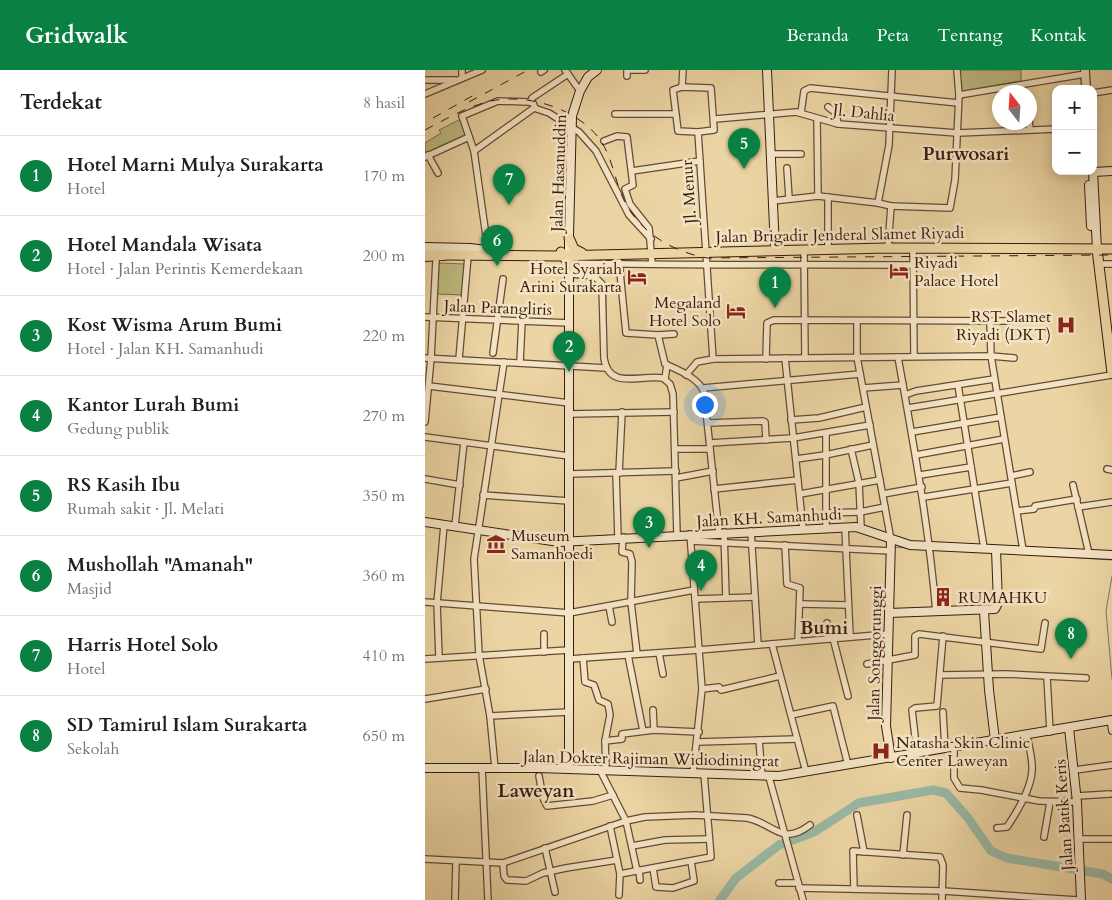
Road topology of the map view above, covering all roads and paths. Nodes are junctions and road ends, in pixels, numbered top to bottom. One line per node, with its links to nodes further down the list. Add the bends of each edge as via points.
1 (462, 70): 12 (street)
2 (482, 70): 12 (street)
3 (597, 70): 18 (main road, Jalan Hasanuddin)
4 (645, 70): 11 (street)
5 (683, 70): 16 (street)
6 (767, 70): 30 (main road)
7 (892, 70): 22 (street)
8 (957, 70): 21 (street)
9 (1087, 71): 14 (main road); 15 (main road); 21 (street)
10 (567, 72): 18 (street); 23 (street)
11 (626, 72)
12 (459, 79): 13 (street); 20 (street)
13 (425, 80)
14 (1086, 85)
15 (1089, 85)
16 (682, 87): 29 (street, via 673,89); 31 (street, via 711,88)
17 (1112, 90): 19 (street)
18 (579, 91): 34 (main road, Jalan Hasanuddin)
19 (1097, 92)
20 (425, 94)
21 (959, 94): 24 (street)
22 (892, 97): 24 (street); 27 (street, via 810,88 804,91); 36 (street)
23 (532, 98)
24 (958, 103): 40 (street)
25 (829, 107): 33 (street, via 836,113)
26 (535, 108): 34 (street); 41 (street, via 529,102 504,101 471,112 462,116); 43 (street)
27 (801, 113): 30 (street, Jl. Dahlia); 32 (street, Jl. Dahlia)
28 (615, 114): 29 (street)
29 (675, 114): 39 (street, via 678,130)
30 (770, 114): 31 (street, Jl. Dahlia); 44 (main road)
31 (715, 119): 39 (street, via 714,130)
32 (817, 119): 33 (street, Jl. Dahlia); 54 (street)
33 (838, 124): 36 (street, Jl. Dahlia)
34 (572, 126): 60 (main road, Jalan Hasanuddin); 61 (street, via 596,151 629,215)
35 (1052, 129): 38 (street, Jl. Dahlia)
36 (890, 130): 40 (street, Jl. Dahlia); 58 (street)
37 (1030, 130): 40 (street, Jl. Dahlia)
38 (1037, 130)
39 (698, 132): 47 (street, Jl. Menur)
40 (957, 133): 59 (street, via 950,208)
41 (469, 137): 43 (street); 46 (street)
42 (604, 141): 49 (street, via 617,136 627,137)
43 (475, 151): 70 (street)
44 (772, 154): 45 (street); 57 (main road)
45 (801, 154)
46 (427, 156): 52 (street)
47 (700, 161): 49 (street); 72 (street, Jl. Menur)
48 (787, 168): 56 (street)
49 (632, 171): 61 (street, via 633,185 625,189 631,204 649,228)
50 (1112, 171): 51 (main road)
51 (1097, 172)
52 (438, 173)
53 (1091, 175): 63 (main road)
54 (818, 196): 55 (street); 56 (street)
55 (828, 197): 58 (street); 64 (street)
56 (789, 198): 57 (street)
57 (773, 202): 67 (main road)
58 (878, 203): 59 (street)
59 (891, 206): 65 (street)
60 (569, 238): 74 (main road, via 574,249); 80 (main road, Jalan Hasanuddin); 80 (main road, via 565,246)
61 (651, 239): 73 (street)
62 (425, 247): 70 (main road)
63 (1096, 247): 66 (main road, Jalan Brigadir Jenderal Slamet Riyadi); 69 (main road, Jalan Brigadir Jenderal Slamet Riyadi); 84 (main road)
64 (828, 248): 65 (main road, Jalan Brigadir Jenderal Slamet Riyadi); 68 (main road, Jalan Brigadir Jenderal Slamet Riyadi)
65 (888, 248): 66 (main road, Jalan Brigadir Jenderal Slamet Riyadi)
66 (913, 248): 86 (street)
67 (775, 249): 68 (main road, Jalan Brigadir Jenderal Slamet Riyadi); 72 (main road, Jalan Brigadir Jenderal Slamet Riyadi)
68 (805, 249): 83 (street)
69 (1112, 249)
70 (487, 250): 77 (main road); 80 (main road)
71 (425, 251): 77 (main road)
72 (706, 251): 73 (main road, Jalan Brigadir Jenderal Slamet Riyadi); 87 (street, Jl. Menur)
73 (652, 252): 75 (main road, Jalan Brigadir Jenderal Slamet Riyadi); 82 (street)
74 (581, 253): 75 (main road, Jalan Brigadir Jenderal Slamet Riyadi); 80 (main road, Jalan Brigadir Jenderal Slamet Riyadi)
75 (619, 253): 81 (street)
76 (425, 256): 77 (highway)
77 (441, 256): 78 (main road); 79 (main road); 90 (street)
78 (425, 260)
79 (468, 260): 80 (main road); 91 (street)
80 (567, 260): 81 (street); 99 (main road, Jalan Hasanuddin); 119 (street, via 595,276 602,284)
81 (619, 264): 82 (street); 102 (street, via 626,333)
82 (652, 264): 87 (street)
83 (804, 264): 86 (street); 87 (street); 93 (street)
84 (1098, 264): 85 (street); 100 (main road)
85 (1112, 264)
86 (913, 265): 96 (street)
87 (708, 266): 113 (street, Jl. Menur)
88 (503, 278): 92 (street)
89 (425, 317): 90 (street, Jalan Parangliris)
90 (433, 318): 91 (street, Jalan Parangliris); 108 (street)
91 (463, 320): 92 (street, Jalan Parangliris); 112 (street)
92 (497, 320): 94 (street, Jalan Parangliris); 103 (street)
93 (804, 320): 95 (street); 110 (street); 114 (street, via 767,323)
94 (522, 321): 99 (street, Jalan Parangliris); 116 (street)
95 (857, 321): 96 (street); 106 (street)
96 (914, 321): 97 (street); 104 (street)
97 (990, 321): 98 (street); 105 (street)
98 (1008, 321)
99 (570, 323): 118 (main road, Jalan Hasanuddin)
100 (1109, 328): 121 (main road)
101 (675, 334): 102 (street)
102 (657, 335): 117 (street, via 663,361)
103 (493, 353)
104 (914, 356): 105 (street); 107 (street)
105 (991, 356): 111 (street); 124 (street)
106 (857, 357): 107 (street); 110 (street); 120 (street)
107 (898, 357): 126 (street)
108 (428, 358): 112 (street); 128 (street)
109 (785, 358): 110 (street); 114 (street); 125 (street)
110 (805, 358)
111 (1014, 358)
112 (459, 359): 115 (street)
113 (713, 359): 114 (street); 122 (street, via 697,362)
114 (766, 359)
115 (504, 362): 116 (street); 131 (street)
116 (520, 362): 118 (street)
117 (667, 365): 122 (street); 123 (street)
118 (570, 366): 119 (street); 135 (main road, Jalan Hasanuddin)
119 (606, 368): 123 (street, via 611,375 623,379)
120 (860, 374): 125 (street); 130 (street)
121 (1112, 374): 132 (street)
122 (686, 375): 129 (street)
123 (666, 377): 139 (street, via 672,390)
124 (994, 378): 127 (street); 132 (street)
125 (787, 381): 129 (street); 142 (street)
126 (903, 385): 130 (street); 133 (street)
127 (958, 385): 133 (street); 134 (street)
128 (429, 386): 131 (street); 143 (street)
129 (703, 388): 144 (street)
130 (863, 388): 136 (street)
131 (499, 394): 135 (street); 157 (street)
132 (997, 394): 134 (street); 141 (street)
133 (905, 395): 137 (street)
134 (961, 399): 137 (street); 145 (street)
135 (569, 403): 140 (main road, Jalan Hasanuddin)
136 (866, 407): 142 (street, via 819,418); 146 (street)
137 (907, 408): 147 (street)
138 (621, 412): 139 (street); 140 (street); 167 (street)
139 (674, 412): 158 (street)
140 (569, 414): 162 (main road, Jalan Hasanuddin)
141 (1001, 417): 145 (street); 151 (street)
142 (791, 420): 150 (street)
143 (425, 422)
144 (708, 423): 152 (street, via 763,421); 156 (street)
145 (965, 423): 147 (street); 155 (street)
146 (870, 425): 148 (street); 154 (street)
147 (912, 432): 160 (street)
148 (826, 433): 150 (street); 161 (street)
149 (425, 437): 153 (street)
150 (793, 438): 152 (street); 163 (street)
151 (1004, 439): 155 (street); 172 (street)
152 (766, 440): 156 (street)
153 (465, 442): 157 (street); 175 (street)
154 (873, 445): 159 (street); 174 (street)
155 (968, 445): 160 (street); 164 (street)
156 (710, 446): 158 (street); 165 (street)
157 (490, 447): 162 (street); 184 (street)
158 (677, 449): 170 (street)
159 (851, 449): 161 (street); 176 (street)
160 (916, 454): 169 (street)
161 (825, 455): 163 (street); 181 (street)
162 (569, 456): 168 (main road, Jalan Hasanuddin)
163 (796, 458): 173 (street)
164 (971, 467): 169 (street); 180 (street)
165 (713, 471): 170 (street); 179 (street)
166 (1030, 472): 172 (street)
167 (617, 473): 168 (street); 170 (street); 205 (street)
168 (569, 474): 187 (main road, Jalan Hasanuddin)
169 (920, 475): 178 (street)
170 (677, 476): 203 (street)
171 (425, 479): 175 (street)
172 (1011, 479): 180 (street); 191 (street)
173 (798, 480): 179 (street); 182 (street)
174 (880, 480): 176 (street); 183 (street)
175 (460, 485): 196 (street)
176 (858, 485): 181 (street); 192 (street)
177 (1073, 485): 186 (street)
178 (923, 488): 183 (street); 185 (street)
179 (714, 489): 202 (street)
180 (975, 489): 185 (street); 211 (street)
181 (824, 491): 182 (street); 193 (street)
182 (800, 494): 200 (street)
183 (883, 494): 189 (street)
184 (483, 495): 187 (street); 201 (street)
185 (924, 497): 213 (street)
186 (1077, 499): 190 (street); 191 (street)
187 (569, 501): 207 (main road, Jalan Hasanuddin)
188 (1112, 502): 190 (street)
189 (885, 507): 192 (street); 210 (street)
190 (1078, 507): 216 (street)
191 (1017, 510): 214 (street)
192 (860, 512): 193 (street); 197 (street)
193 (825, 513): 198 (street)
194 (425, 522): 195 (main road, Jalan KH. Samanhudi)
195 (444, 525): 196 (main road, Jalan KH. Samanhudi); 224 (street)
196 (455, 526): 201 (main road, Jalan KH. Samanhudi)
197 (861, 527): 199 (main road, Jalan KH. Samanhudi); 210 (main road, Jalan KH. Samanhudi)
198 (826, 528): 199 (main road, Jalan KH. Samanhudi); 200 (main road, Jalan KH. Samanhudi)
199 (845, 528): 212 (street)
200 (803, 529): 204 (main road, Jalan KH. Samanhudi)
201 (477, 530): 207 (main road, Jalan KH. Samanhudi, via 552,542); 226 (street, via 474,560)
202 (721, 532): 204 (main road, Jalan KH. Samanhudi); 206 (main road, Jalan KH. Samanhudi); 208 (street)
203 (677, 535): 205 (main road, Jalan KH. Samanhudi); 206 (main road, Jalan KH. Samanhudi)
204 (752, 536): 208 (street); 209 (street); 219 (street)
205 (620, 538): 207 (main road, Jalan KH. Samanhudi); 223 (street, via 622,552 630,554 632,562)
206 (691, 538): 208 (street); 218 (street)
207 (569, 541): 231 (main road, Jalan Hasanuddin)
208 (725, 542): 220 (street)
209 (785, 545): 212 (street); 225 (street, via 787,584 800,588)
210 (891, 546): 212 (street); 213 (main road, Jalan KH. Samanhudi); 232 (main road, Jalan Songgorunggi)
211 (984, 548): 213 (main road, Jalan KH. Samanhudi); 215 (main road, Jalan KH. Samanhudi)
212 (846, 549): 227 (street)
213 (931, 549): 230 (street)
214 (1023, 550): 215 (main road, Jalan KH. Samanhudi); 216 (main road, Jalan KH. Samanhudi)
215 (996, 554): 229 (main road, via 997,605 993,610)
216 (1089, 554): 217 (main road, Jalan KH. Samanhudi)
217 (1112, 555)
218 (695, 590): 221 (street); 223 (street)
219 (755, 597): 220 (street); 244 (street)
220 (726, 598): 221 (street)
221 (695, 599): 245 (street)
222 (425, 602): 224 (street)
223 (631, 602): 228 (street); 249 (street)
224 (437, 603): 226 (street); 252 (street)
225 (801, 604): 227 (street); 242 (street)
226 (476, 605): 231 (street); 251 (street)
227 (848, 605): 238 (street)
228 (609, 606): 231 (street); 233 (street)
229 (984, 611): 230 (main road); 241 (main road)
230 (936, 612): 232 (main road)
231 (569, 613): 248 (main road, Jalan Hasanuddin)
232 (889, 613): 237 (main road, Jalan Songgorunggi)
233 (612, 622)
234 (827, 623): 240 (street)
235 (1045, 624): 241 (street, via 1041,649)
236 (543, 634): 246 (street)
237 (888, 634): 238 (street); 255 (main road, Jalan Songgorunggi)
238 (850, 636): 240 (street)
239 (943, 636): 241 (street); 255 (street, via 918,634 915,636 915,655); 258 (street)
240 (831, 638): 242 (street); 265 (street)
241 (986, 640): 259 (main road)
242 (798, 641): 243 (street)
243 (772, 644): 244 (street); 260 (street)
244 (758, 645): 245 (street)
245 (699, 650): 247 (street); 264 (street)
246 (544, 652): 248 (street); 251 (street)
247 (659, 653): 249 (street); 257 (street)
248 (569, 654): 253 (street); 268 (main road, Jalan Hasanuddin)
249 (637, 654): 250 (street)
250 (628, 655): 253 (street); 276 (street)
251 (479, 656): 252 (street); 263 (street)
252 (439, 658): 254 (street)
253 (583, 658): 285 (street, via 585,682 594,685 599,700 608,704 610,715)
254 (425, 659)
255 (889, 660): 256 (street); 290 (main road, Jalan Songgorunggi, via 886,726)
256 (867, 664)
257 (663, 674)
258 (940, 675): 259 (street); 289 (street, via 937,706 912,710)
259 (989, 675): 261 (street); 284 (main road)
260 (780, 676): 264 (street, via 720,690 719,687); 270 (street)
261 (1047, 677): 262 (street); 279 (street)
262 (1087, 678)
263 (486, 689): 266 (street); 271 (street)
264 (702, 689): 278 (street)
265 (848, 696)
266 (425, 699)
267 (653, 710): 275 (street)
268 (569, 712): 271 (street); 296 (main road, Jalan Hasanuddin)
269 (943, 712): 288 (street)
270 (791, 715): 282 (street); 291 (street, via 833,706)
271 (489, 716): 295 (street)
272 (1111, 720): 274 (main road, Jalan Dokter Rajiman Widiodiningrat); 277 (street)
273 (621, 727): 280 (street)
274 (1069, 728): 279 (main road, Jalan Dokter Rajiman Widiodiningrat); 298 (main road, Jalan Batik Keris)
275 (653, 730): 276 (street); 278 (street)
276 (643, 731): 280 (street)
277 (1112, 731)
278 (699, 732): 286 (street)
279 (1050, 732): 281 (main road, Jalan Dokter Rajiman Widiodiningrat)
280 (622, 734): 285 (street, via 622,739)
281 (1027, 736): 284 (main road, Jalan Dokter Rajiman Widiodiningrat); 306 (street, via 1032,772)
282 (797, 739): 283 (street); 299 (street)
283 (759, 740): 286 (street); 303 (street)
284 (995, 740): 287 (main road, Jalan Dokter Rajiman Widiodiningrat)
285 (605, 742): 297 (street)
286 (698, 742): 300 (street)
287 (954, 748): 288 (main road, Jalan Dokter Rajiman Widiodiningrat); 306 (street, via 955,778 961,788)
288 (945, 749): 289 (main road, Jalan Dokter Rajiman Widiodiningrat)
289 (917, 754): 290 (main road, Jalan Dokter Rajiman Widiodiningrat)
290 (891, 758): 291 (main road, Jalan Dokter Rajiman Widiodiningrat)
291 (848, 765): 299 (main road, Jalan Dokter Rajiman Widiodiningrat)
292 (1112, 765): 298 (street)
293 (425, 768): 294 (main road, Jalan Dokter Rajiman Widiodiningrat)
294 (483, 768): 295 (main road, Jalan Dokter Rajiman Widiodiningrat); 330 (street)
295 (495, 768): 296 (main road, Jalan Dokter Rajiman Widiodiningrat)
296 (569, 769): 297 (main road, Jalan Dokter Rajiman Widiodiningrat)
297 (603, 770): 300 (main road, Jalan Dokter Rajiman Widiodiningrat); 305 (street)
298 (1075, 770): 307 (main road, Jalan Batik Keris)
299 (806, 772): 303 (main road, Jalan Dokter Rajiman Widiodiningrat)
300 (693, 774): 301 (main road, Jalan Dokter Rajiman Widiodiningrat)
301 (704, 774): 303 (main road, Jalan Dokter Rajiman Widiodiningrat); 310 (street)
302 (539, 776): 305 (street, via 547,806 593,801)
303 (765, 776): 317 (street)
304 (1110, 794): 307 (street)
305 (613, 795): 312 (street)
306 (1022, 798): 308 (street); 315 (street, via 1007,827)
307 (1077, 799): 308 (street); 319 (main road, Jalan Batik Keris)
308 (1050, 802): 316 (street)
309 (857, 814): 323 (street)
310 (707, 815): 312 (street); 317 (street, via 754,819); 318 (street)
311 (907, 815): 324 (street)
312 (625, 821): 314 (street); 321 (street)
313 (810, 825): 317 (street)
314 (610, 826): 322 (street); 326 (street)
315 (997, 828)
316 (1044, 836)
317 (786, 837): 337 (street)
318 (709, 839): 321 (street, via 665,840); 327 (street, via 711,857)
319 (1079, 839): 320 (street); 348 (main road, Jalan Batik Keris)
320 (1112, 840)
321 (632, 846): 332 (street)
322 (545, 848): 329 (street); 333 (street)
323 (864, 852): 324 (street); 338 (street, via 852,852)
324 (903, 855): 339 (street, via 942,858)
325 (425, 859): 328 (street)
326 (617, 860): 333 (street); 334 (street)
327 (691, 861): 331 (street); 331 (street, via 694,881 673,888 655,886)
328 (456, 862): 330 (street); 343 (street)
329 (503, 863): 330 (street); 333 (street, via 504,876 512,881 526,881)
330 (487, 864): 344 (street)
331 (653, 868): 332 (street)
332 (638, 871): 334 (street); 335 (street)
333 (552, 872): 340 (street)
334 (620, 874): 341 (street)
335 (640, 880)
336 (779, 882): 337 (street)
337 (799, 885): 338 (street); 345 (street)
338 (854, 889): 339 (street)
339 (943, 890): 342 (street); 346 (street)
340 (555, 892)
341 (619, 895)
342 (1014, 898): 347 (street)
343 (455, 900)
344 (488, 900)
345 (803, 900)
346 (942, 900)
347 (1077, 900)
348 (1081, 900)

